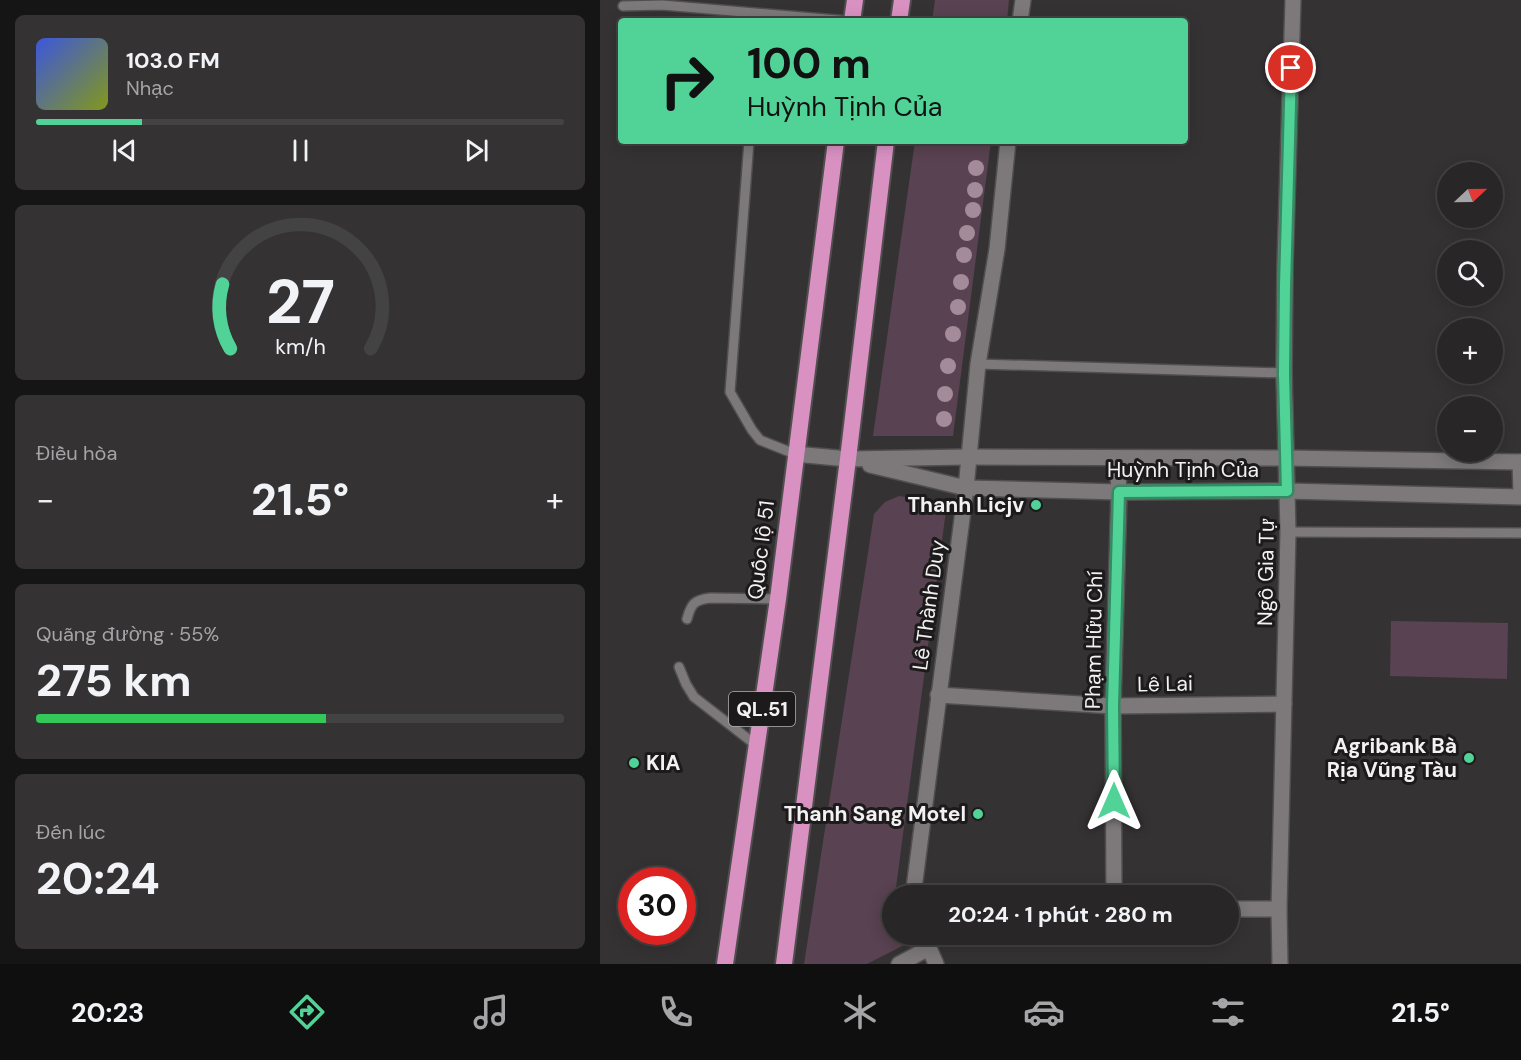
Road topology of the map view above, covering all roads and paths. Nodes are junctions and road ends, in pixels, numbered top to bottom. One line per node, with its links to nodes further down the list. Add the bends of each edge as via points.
1 (855, 0): 8 (highway)
2 (902, 0): 9 (highway)
3 (1023, 0): 10 (street)
4 (1293, 0): 16 (street, Ngô Gia Tự)
5 (623, 6): 6 (lane, via 662,5)
6 (758, 17): 7 (lane)
7 (781, 18)
8 (851, 18)
9 (900, 18)
10 (1020, 18)
11 (749, 144): 17 (lane, via 730,392 760,440)
12 (836, 144): 17 (highway, Quốc lộ 51 / QL.51)
13 (886, 144): 21 (highway, QL.51)
14 (1008, 144): 15 (street, Lê Thành Duy, via 997,249)
15 (978, 364): 16 (lane); 18 (street, Lê Thành Duy)
16 (1284, 374): 20 (street, Ngô Gia Tự)
17 (795, 454): 21 (street, Huỳnh Tịnh Của); 29 (highway, Quốc lộ 51 / QL.51)
18 (969, 457): 19 (street, Huỳnh Tịnh Của); 21 (street, Huỳnh Tịnh Của); 23 (street, Lê Thành Duy)
19 (1117, 458): 20 (street, Huỳnh Tịnh Của); 25 (street, Phạm Hữu Chí)
20 (1286, 458): 22 (street, Huỳnh Tịnh Của); 24 (street, Ngô Gia Tự)
21 (848, 459): 23 (street, Huỳnh Tịnh Của); 43 (highway, QL.51)
22 (1520, 462): 26 (street)
23 (966, 488): 25 (street, Huỳnh Tịnh Của); 32 (street, Lê Thành Duy)
24 (1287, 491): 25 (street, Huỳnh Tịnh Của); 26 (street, Huỳnh Tịnh Của); 27 (street, Ngô Gia Tự)
25 (1119, 492): 34 (street, Phạm Hữu Chí)
26 (1521, 495)
27 (1288, 532): 28 (lane); 33 (street, Ngô Gia Tự)
28 (1521, 533)
29 (778, 599): 30 (lane, via 699,599 690,606); 35 (highway, Quốc lộ 51 / QL.51)
30 (687, 619)
31 (679, 667): 35 (lane, via 694,697)
32 (938, 695): 34 (street, Lê Lai); 36 (street, Lê Thành Duy)
33 (1284, 704): 34 (street, Lê Lai); 39 (street, Ngô Gia Tự)
34 (1113, 706): 37 (street, Phạm Hữu Chí)
35 (756, 745): 42 (highway, Quốc lộ 51 / QL.51)
36 (914, 885)
37 (1114, 885)
38 (1239, 909): 39 (street)
39 (1279, 909): 46 (street, Ngô Gia Tự)
40 (921, 945): 44 (street)
41 (928, 945): 45 (street)
42 (725, 964)
43 (784, 964)
44 (899, 964)
45 (936, 964)
46 (1280, 964)

